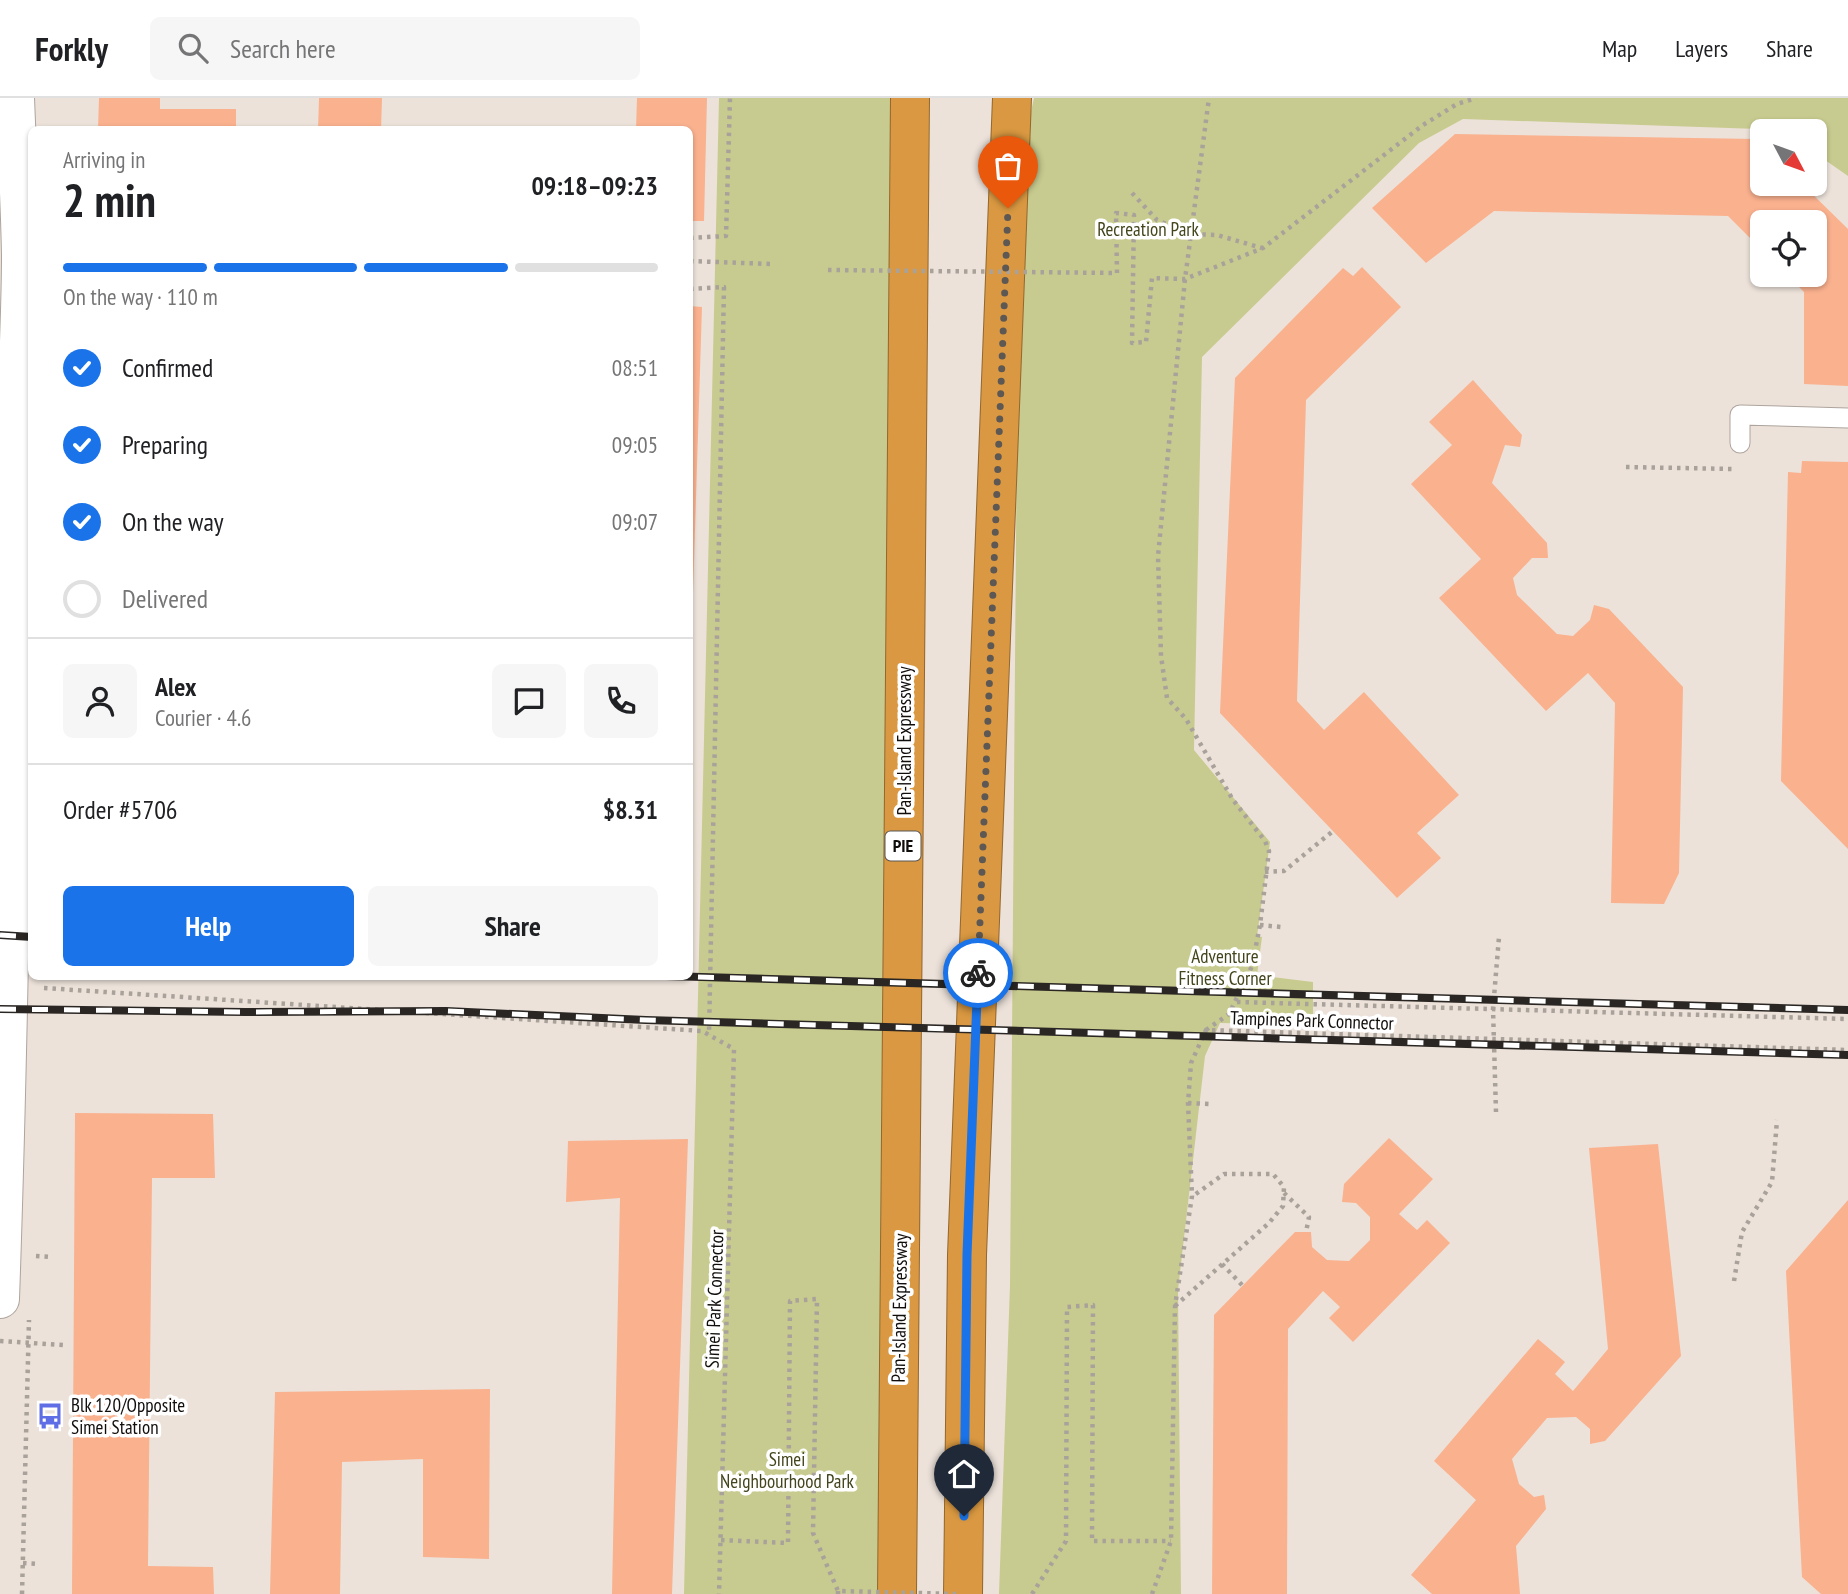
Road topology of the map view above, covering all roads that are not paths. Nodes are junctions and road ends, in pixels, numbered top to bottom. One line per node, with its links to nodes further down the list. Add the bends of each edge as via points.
1 (15, 98): 6 (street, via 21,255)
2 (909, 98): 8 (highway, Pan-Island Expressway / PIE)
3 (1012, 98): 9 (highway, via 967,1255)
4 (1848, 418): 5 (lane, via 1740,415)
5 (1740, 443)
6 (8, 450): 7 (street, via 11,867)
7 (0, 1299)
8 (897, 1594)
9 (963, 1594)

